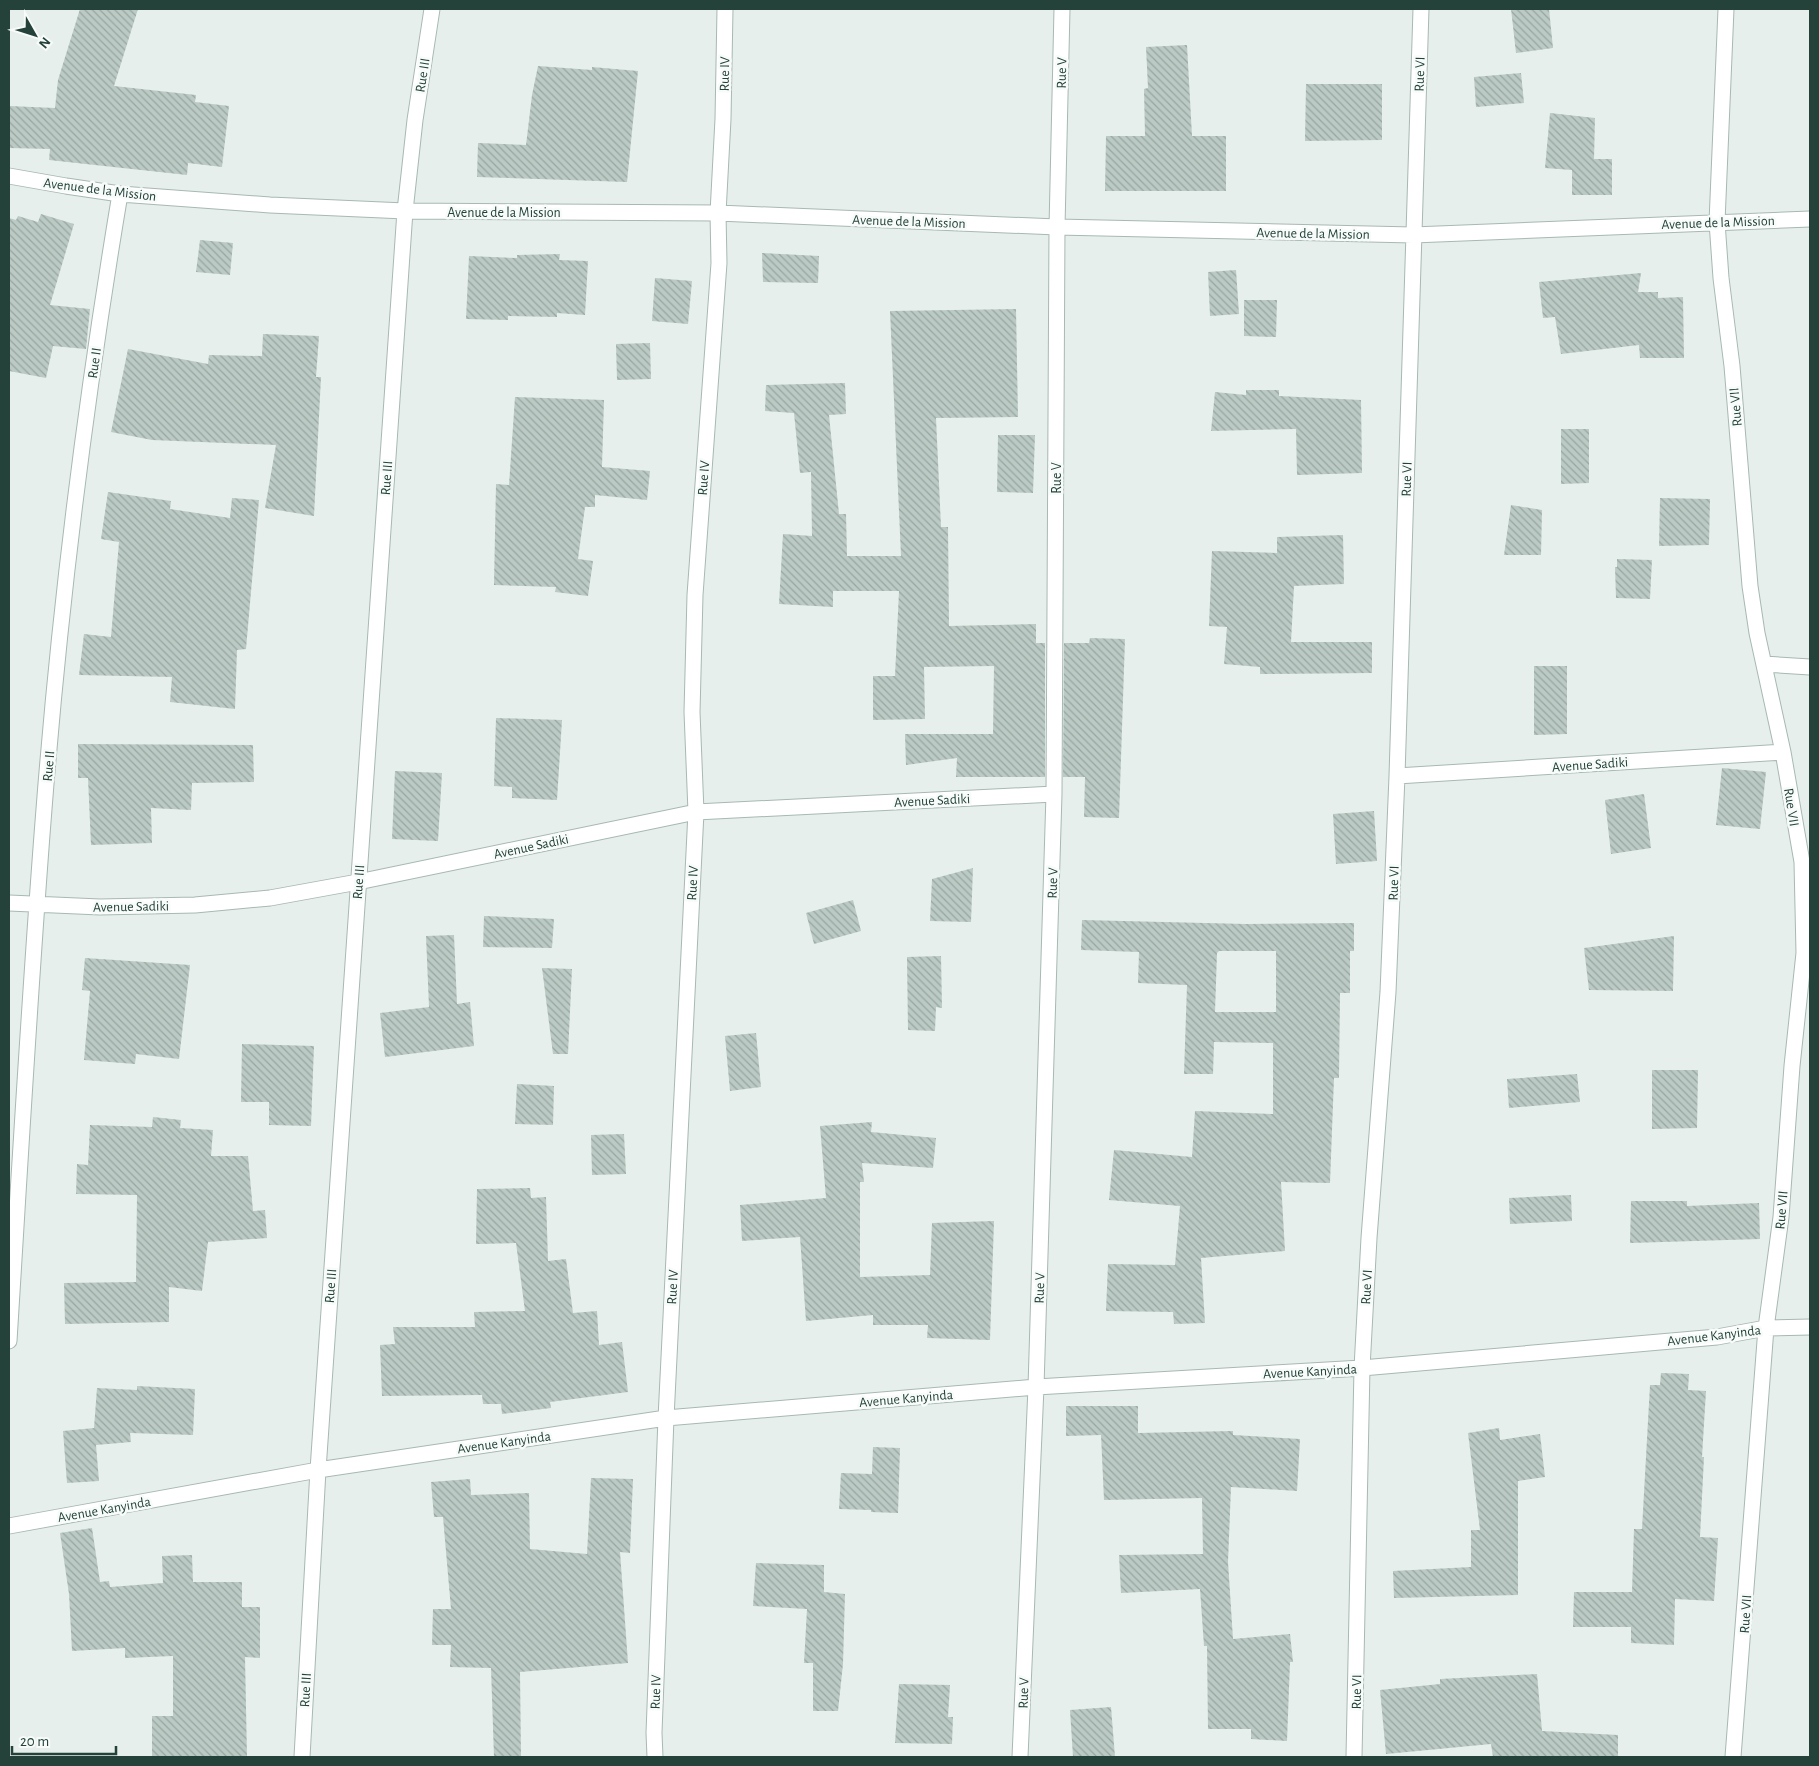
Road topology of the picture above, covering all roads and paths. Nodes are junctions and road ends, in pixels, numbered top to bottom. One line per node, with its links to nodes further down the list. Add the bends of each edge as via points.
1 (432, 9): 8 (street, Rue III, via 415,120)
2 (724, 9): 9 (street, Rue IV)
3 (1062, 9): 12 (street, Rue V)
4 (1421, 9): 13 (street, Rue VI)
5 (1726, 9): 11 (street, Rue VII)
6 (9, 176): 7 (street, Avenue de la Mission)
7 (120, 194): 8 (street, Avenue de la Mission); 22 (street, Rue II, via 58,652)
8 (406, 212): 9 (street, Avenue de la Mission); 20 (street, Rue III)
9 (718, 213): 12 (street, Avenue de la Mission); 19 (street, Rue IV, via 719,263 695,595 692,712)
10 (1810, 219): 11 (street, Avenue de la Mission)
11 (1717, 222): 13 (street, Avenue de la Mission); 14 (street, Rue VII, via 1750,586)
12 (1057, 227): 13 (street, Avenue de la Mission); 18 (street, Rue V)
13 (1413, 235): 17 (street, Rue VI)
14 (1764, 664): 15 (street); 16 (street, Rue VII)
15 (1810, 667)
16 (1783, 752): 17 (street, Avenue Sadiki); 24 (street, Rue VII, via 1802,862 1804,953 1781,1217)
17 (1397, 776): 26 (street, Rue VI, via 1388,992)
18 (1054, 794): 19 (street, Avenue Sadiki); 27 (street, Rue V)
19 (696, 812): 20 (street, Avenue Sadiki); 28 (street, Rue IV)
20 (358, 882): 22 (street, Avenue Sadiki, via 270,898 195,905); 29 (street, Rue III)
21 (9, 902): 22 (street, Avenue Sadiki)
22 (38, 905): 25 (street, Rue II)
23 (1810, 1327): 24 (street, Avenue Kanyinda)
24 (1766, 1328): 26 (street, Avenue Kanyinda, via 1717,1337); 35 (street, Rue VII)
25 (9, 1341)
26 (1362, 1368): 27 (street, Avenue Kanyinda); 34 (street, Rue VI)
27 (1036, 1387): 28 (street, Avenue Kanyinda); 33 (street, Rue V)
28 (666, 1418): 29 (street, Avenue Kanyinda); 32 (street, Rue IV)
29 (318, 1470): 30 (street, Avenue Kanyinda); 31 (street, Rue III)
30 (9, 1526)
31 (302, 1757)
32 (655, 1757)
33 (1020, 1757)
34 (1354, 1757)
35 (1733, 1757)

